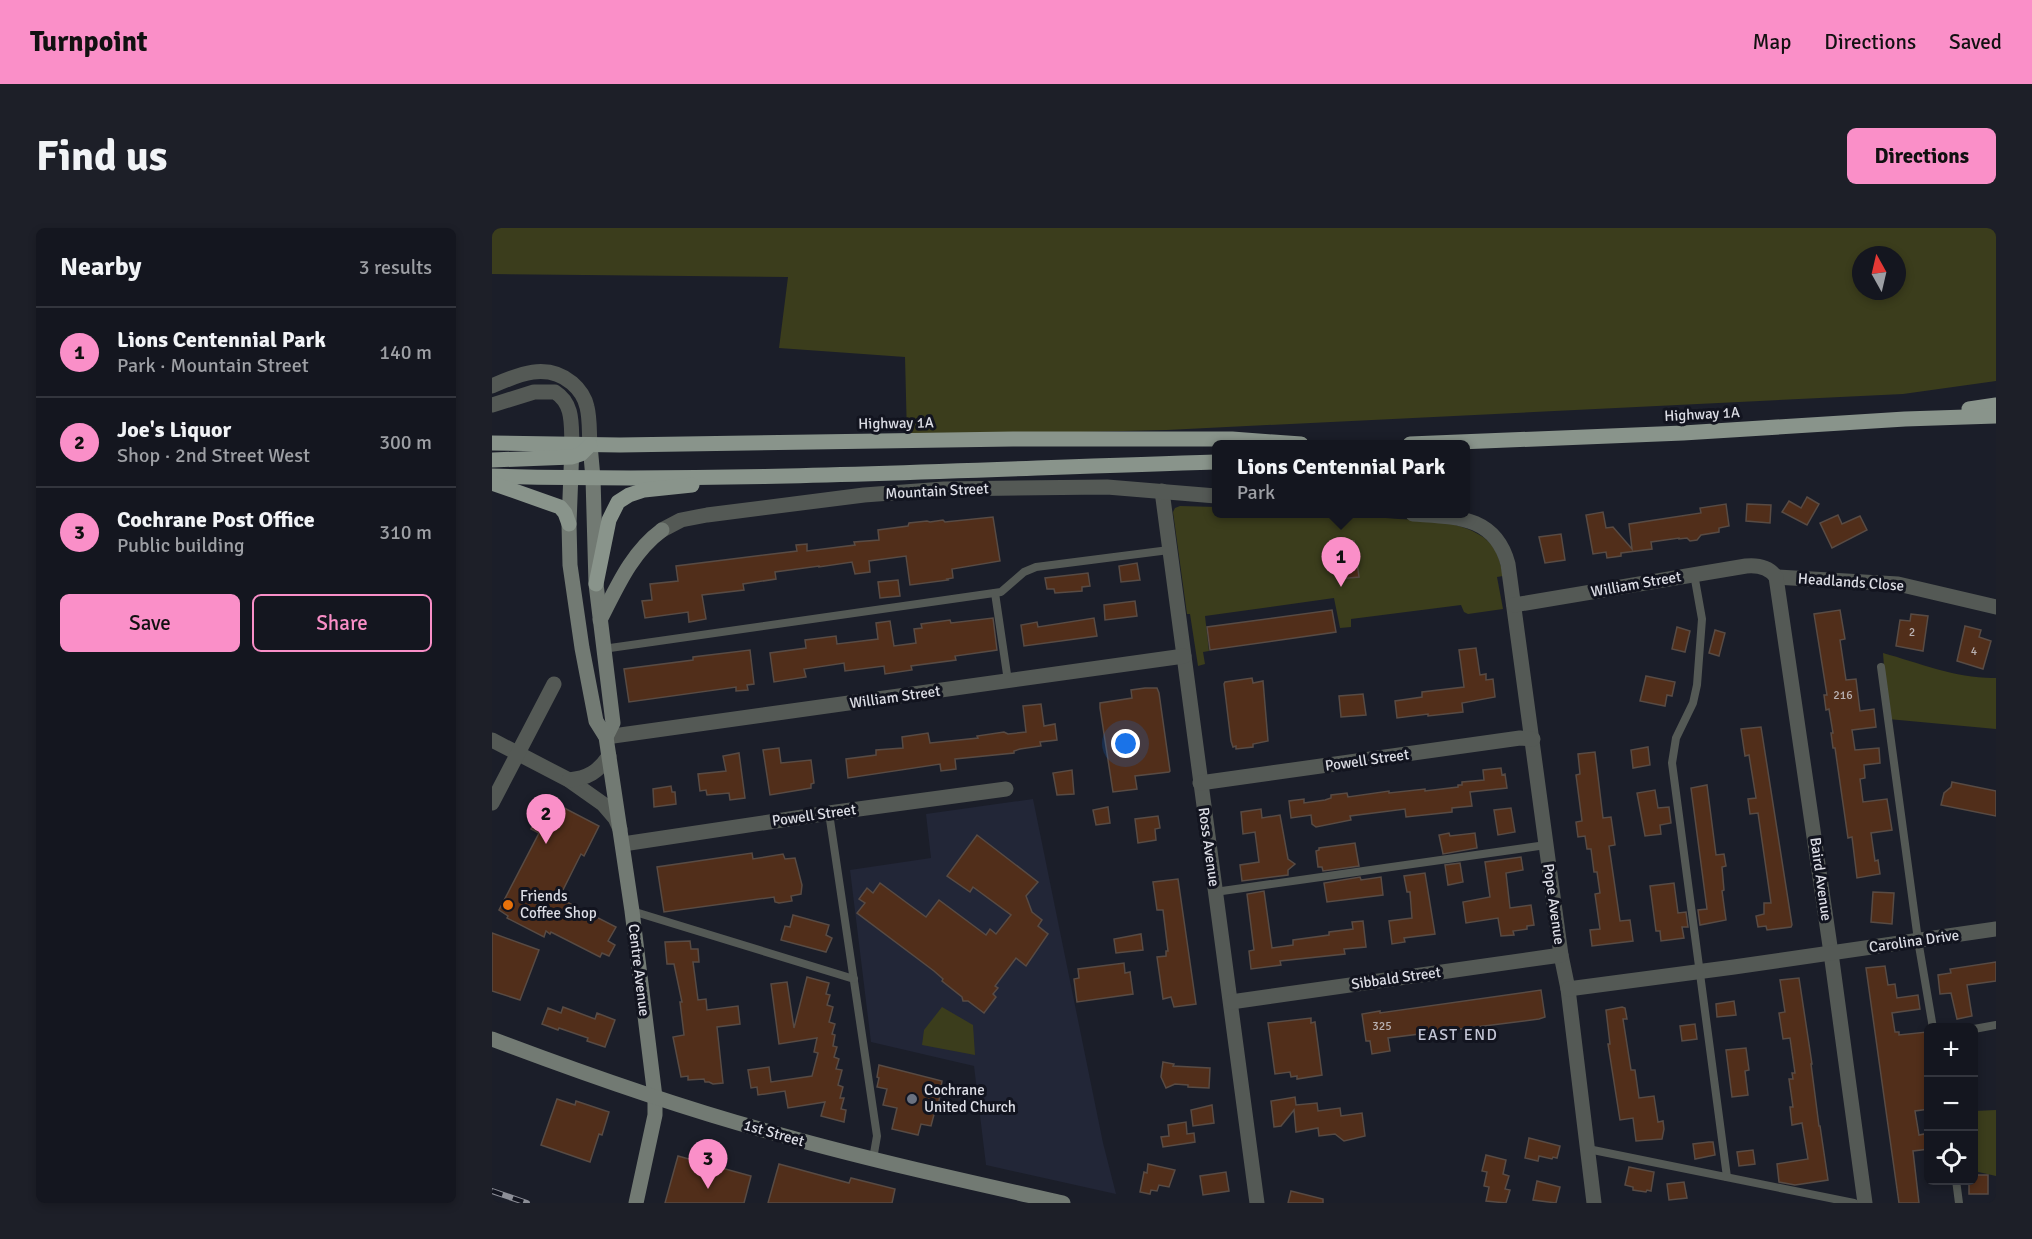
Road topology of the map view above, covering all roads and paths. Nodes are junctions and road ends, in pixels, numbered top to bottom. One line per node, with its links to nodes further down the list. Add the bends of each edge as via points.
1 (492, 386): 9 (street, via 540,370 563,376 575,386 587,406)
2 (492, 405): 10 (street, via 534,392 555,392 570,411)
3 (1996, 405): 5 (main road)
4 (1996, 416): 5 (main road, Highway 1A)
5 (1905, 419): 7 (main road, Highway 1A)
6 (1246, 440): 9 (main road, Highway 1A)
7 (1470, 442)
8 (492, 444): 10 (main road)
9 (590, 445): 10 (main road, via 581,454); 16 (main road, Centre Avenue)
10 (572, 451): 11 (main road); 15 (main road, Centre Avenue)
11 (492, 460)
12 (1212, 462): 13 (main road)
13 (786, 475): 16 (main road); 26 (main road, via 644,490 624,498 609,520)
14 (492, 476): 15 (main road)
15 (571, 477): 16 (main road); 21 (main road, Centre Avenue)
16 (593, 478): 26 (main road, Centre Avenue)
17 (492, 483): 21 (main road, via 560,507)
18 (1162, 491): 19 (street, Mountain Street); 22 (street, Mountain Street, via 1079,487 918,490 707,515 681,520); 23 (street, Ross Avenue)
19 (1212, 496)
20 (1454, 518): 28 (street, via 1480,525 1499,542 1506,555)
21 (568, 524): 36 (main road, Centre Avenue, via 582,648 596,721)
22 (662, 530): 30 (main road, via 633,559)
23 (1169, 550): 27 (lane, via 1036,567 1001,592); 32 (street, Ross Avenue)
24 (1694, 574): 25 (street, William Street, via 1759,566); 28 (street, William Street); 54 (lane, via 1702,619 1697,685 1676,738 1672,763)
25 (1776, 577): 29 (street, Headlands Close, via 1898,584); 52 (street, Baird Avenue)
26 (596, 584): 30 (main road, Centre Avenue)
27 (995, 592): 31 (lane); 34 (lane)
28 (1514, 605): 37 (street, Pope Avenue)
29 (1996, 607)
30 (600, 620): 31 (main road, Centre Avenue)
31 (603, 649): 36 (main road, Centre Avenue, via 613,723)
32 (1184, 656): 34 (street, William Street); 42 (street, Ross Avenue)
33 (1881, 667): 51 (lane)
34 (1008, 681): 36 (street, William Street)
35 (554, 684): 39 (street)
36 (606, 737): 40 (main road, Centre Avenue)
37 (1533, 739): 42 (street, Powell Street); 47 (street, Pope Avenue)
38 (492, 740): 39 (street)
39 (518, 753): 41 (street); 44 (street)
40 (609, 756): 41 (street, via 590,776); 46 (main road, Centre Avenue)
41 (569, 780): 46 (street, via 603,804 615,818)
42 (1200, 783): 48 (street, Ross Avenue)
43 (1006, 789): 45 (street, Powell Street)
44 (492, 803)
45 (829, 813): 46 (street, Powell Street); 55 (lane)
46 (622, 837): 49 (main road, Centre Avenue)
47 (1546, 845): 48 (lane); 53 (street, Pope Avenue)
48 (1215, 892): 57 (street, Ross Avenue)
49 (632, 911): 55 (lane); 62 (main road, Centre Avenue)
50 (1996, 929): 51 (street, Carolina Drive)
51 (1918, 940): 52 (street, Carolina Drive); 58 (lane)
52 (1832, 953): 54 (street); 72 (street, Baird Avenue)
53 (1561, 956): 56 (street, Pope Avenue); 57 (street, Sibbald Street)
54 (1699, 972): 56 (street); 65 (lane)
55 (854, 979): 64 (lane, via 877,1136)
56 (1568, 989): 63 (street, Pope Avenue)
57 (1231, 1002): 69 (street, Ross Avenue)
58 (1932, 1023)
59 (1996, 1025): 60 (lane)
60 (1978, 1028)
61 (492, 1039): 62 (main road, 1st Street)
62 (655, 1097): 64 (main road, 1st Street); 67 (main road, Centre Avenue, via 655,1115)
63 (1588, 1149): 65 (lane); 70 (street, Pope Avenue)
64 (873, 1159): 68 (main road, 1st Street)
65 (1727, 1177): 71 (lane)
66 (1957, 1185): 73 (lane)
67 (636, 1203)
68 (1063, 1203)
69 (1257, 1203)
70 (1594, 1203)
71 (1854, 1203)
72 (1865, 1203)
73 (1959, 1203)

